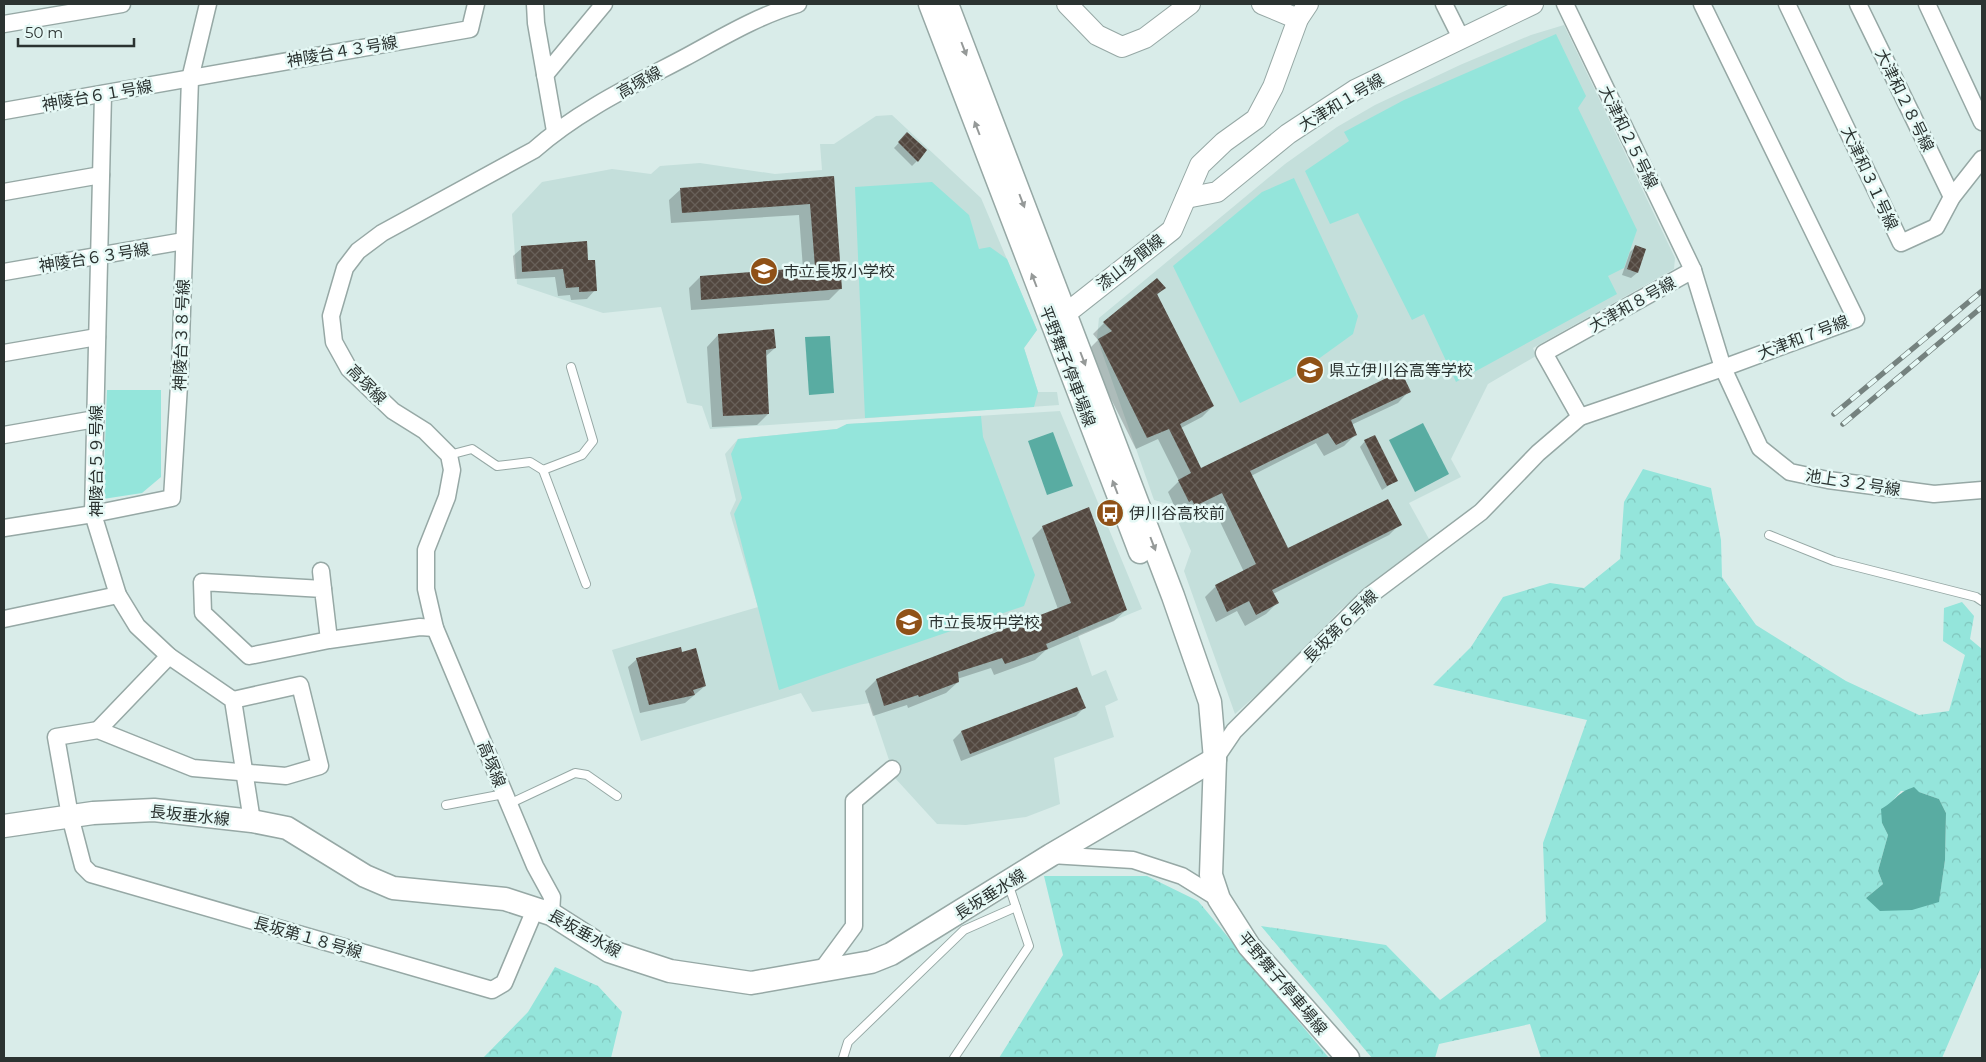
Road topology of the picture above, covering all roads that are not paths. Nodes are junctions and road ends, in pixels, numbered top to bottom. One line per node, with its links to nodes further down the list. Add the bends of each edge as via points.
1 (122, 4): 20 (street)
2 (208, 4): 23 (street, 神陵台３８号線)
3 (476, 4): 23 (street, 神陵台４３号線, via 470,29)
4 (535, 4): 22 (street)
5 (604, 4): 22 (street)
6 (798, 4): 27 (street, 高塚線, via 769,13 630,86)
7 (930, 4): 37 (main road, 平野舞子停車場線, one-way to 7)
8 (946, 4): 37 (main road, 平野舞子停車場線, one-way to 37)
9 (1067, 4): 10 (street, via 1097,35 1122,47 1145,38)
10 (1190, 4)
11 (1262, 4): 19 (street)
12 (1444, 4): 21 (street)
13 (1533, 4): 21 (street, 大津和１号線)
14 (1565, 4): 35 (street, 大津和２５号線)
15 (1702, 4): 41 (street, 大津和７号線, via 1856,319)
16 (1787, 4): 31 (street, 大津和３１号線, via 1904,250 1936,227)
17 (1858, 4): 31 (street, 大津和２８号線)
18 (1927, 4): 26 (street)
19 (1303, 11): 32 (street, 漆山多聞線, via 1273,87 1256,118 1200,165)
20 (4, 24)
21 (1461, 38): 32 (street, 大津和１号線, via 1355,90 1288,134 1217,192)
22 (545, 75): 27 (street)
23 (190, 79): 24 (street, 神陵台６１号線); 33 (street, 神陵台３８号線)
24 (103, 94): 25 (street, 神陵台６１号線); 29 (street, 神陵台５９号線)
25 (4, 111)
26 (1982, 122)
27 (556, 131): 45 (street, 高塚線, via 534,150 382,233 358,251 345,268 331,316 334,342 349,369 394,411 425,431)
28 (1982, 159): 31 (street, 大津和３１号線)
29 (101, 175): 30 (street); 34 (street, 神陵台５９号線)
30 (4, 192)
31 (1952, 197)
32 (1186, 198): 37 (street, 漆山多聞線, via 1172,230)
33 (184, 241): 34 (street, 神陵台６３号線); 49 (street, 神陵台３８号線, via 172,498)
34 (99, 257): 36 (street, 神陵台６３号線); 38 (street, 神陵台５９号線)
35 (1693, 270): 41 (street, 大津和８号線); 42 (street, 大津和８号線, via 1544,353)
36 (4, 272)
37 (1058, 320): 63 (main road, 平野舞子停車場線, via 1159,602 1213,726)
38 (97, 337): 39 (street); 43 (street, 神陵台５９号線)
39 (4, 353)
40 (571, 367): 46 (lane, via 593,441 582,456)
41 (1723, 368): 42 (street, 大津和７号線); 47 (street, 池上３２号線, via 1760,448 1790,472 1934,494)
42 (1580, 416): 48 (street, 大津和７号線)
43 (95, 419): 44 (street); 49 (street, 神陵台５９号線)
44 (4, 435)
45 (449, 455): 46 (lane, via 472,449 498,466 530,462); 58 (street, 高塚線, via 452,470 447,497 426,550 426,589)
46 (543, 470): 53 (lane)
47 (1982, 490)
48 (1481, 512): 63 (street, 長坂第６号線, via 1369,596 1234,730)
49 (93, 514): 50 (street, 神陵台３８号線); 55 (street, 神陵台５９号線)
50 (4, 528)
51 (1769, 535): 56 (lane, via 1834,561)
52 (321, 571): 54 (street)
53 (586, 584)
54 (323, 589): 59 (street); 59 (street, via 202,582 203,613 250,656)
55 (118, 595): 57 (street); 60 (street, 神陵台５９号線, via 136,626)
56 (1982, 600)
57 (4, 619)
58 (435, 628): 59 (street, via 420,627); 67 (street, 高塚線)
59 (329, 640)
60 (169, 656): 61 (street, 神陵台５９号線); 62 (street)
61 (233, 700): 65 (street); 65 (street, via 300,685 320,766 286,776)
62 (98, 730): 65 (street, via 193,768); 69 (street, 長坂第１８号線, via 56,737)
63 (1215, 759): 72 (main road, 長坂垂水線); 74 (main road, 平野舞子停車場線, via 1211,875)
64 (892, 769): 77 (street, via 854,801 854,926)
65 (243, 772): 70 (street)
66 (617, 796): 67 (lane, via 587,775 575,774)
67 (506, 799): 68 (lane); 76 (street, 高塚線, via 552,897)
68 (446, 805)
69 (70, 816): 70 (main road, 長坂垂水線, via 154,810); 71 (main road, 長坂垂水線); 76 (street, 長坂第１８号線, via 83,866 91,874 492,990 504,983)
70 (252, 821): 76 (main road, 長坂垂水線, via 287,828 365,876 393,888 505,899)
71 (4, 826)
72 (1051, 856): 73 (main road, 長坂垂水線); 74 (street, via 1133,860 1182,876)
73 (1008, 884): 75 (lane); 77 (main road, 長坂垂水線, via 891,954 871,962)
74 (1219, 899): 80 (main road, 平野舞子停車場線, via 1249,946)
75 (1016, 907): 78 (lane, via 964,930 848,1042); 79 (lane, via 1029,946)
76 (544, 911): 77 (main road, 長坂垂水線, via 609,951 670,971 751,983)
77 (821, 971)
78 (843, 1058)
79 (954, 1058)
80 (1348, 1058)

